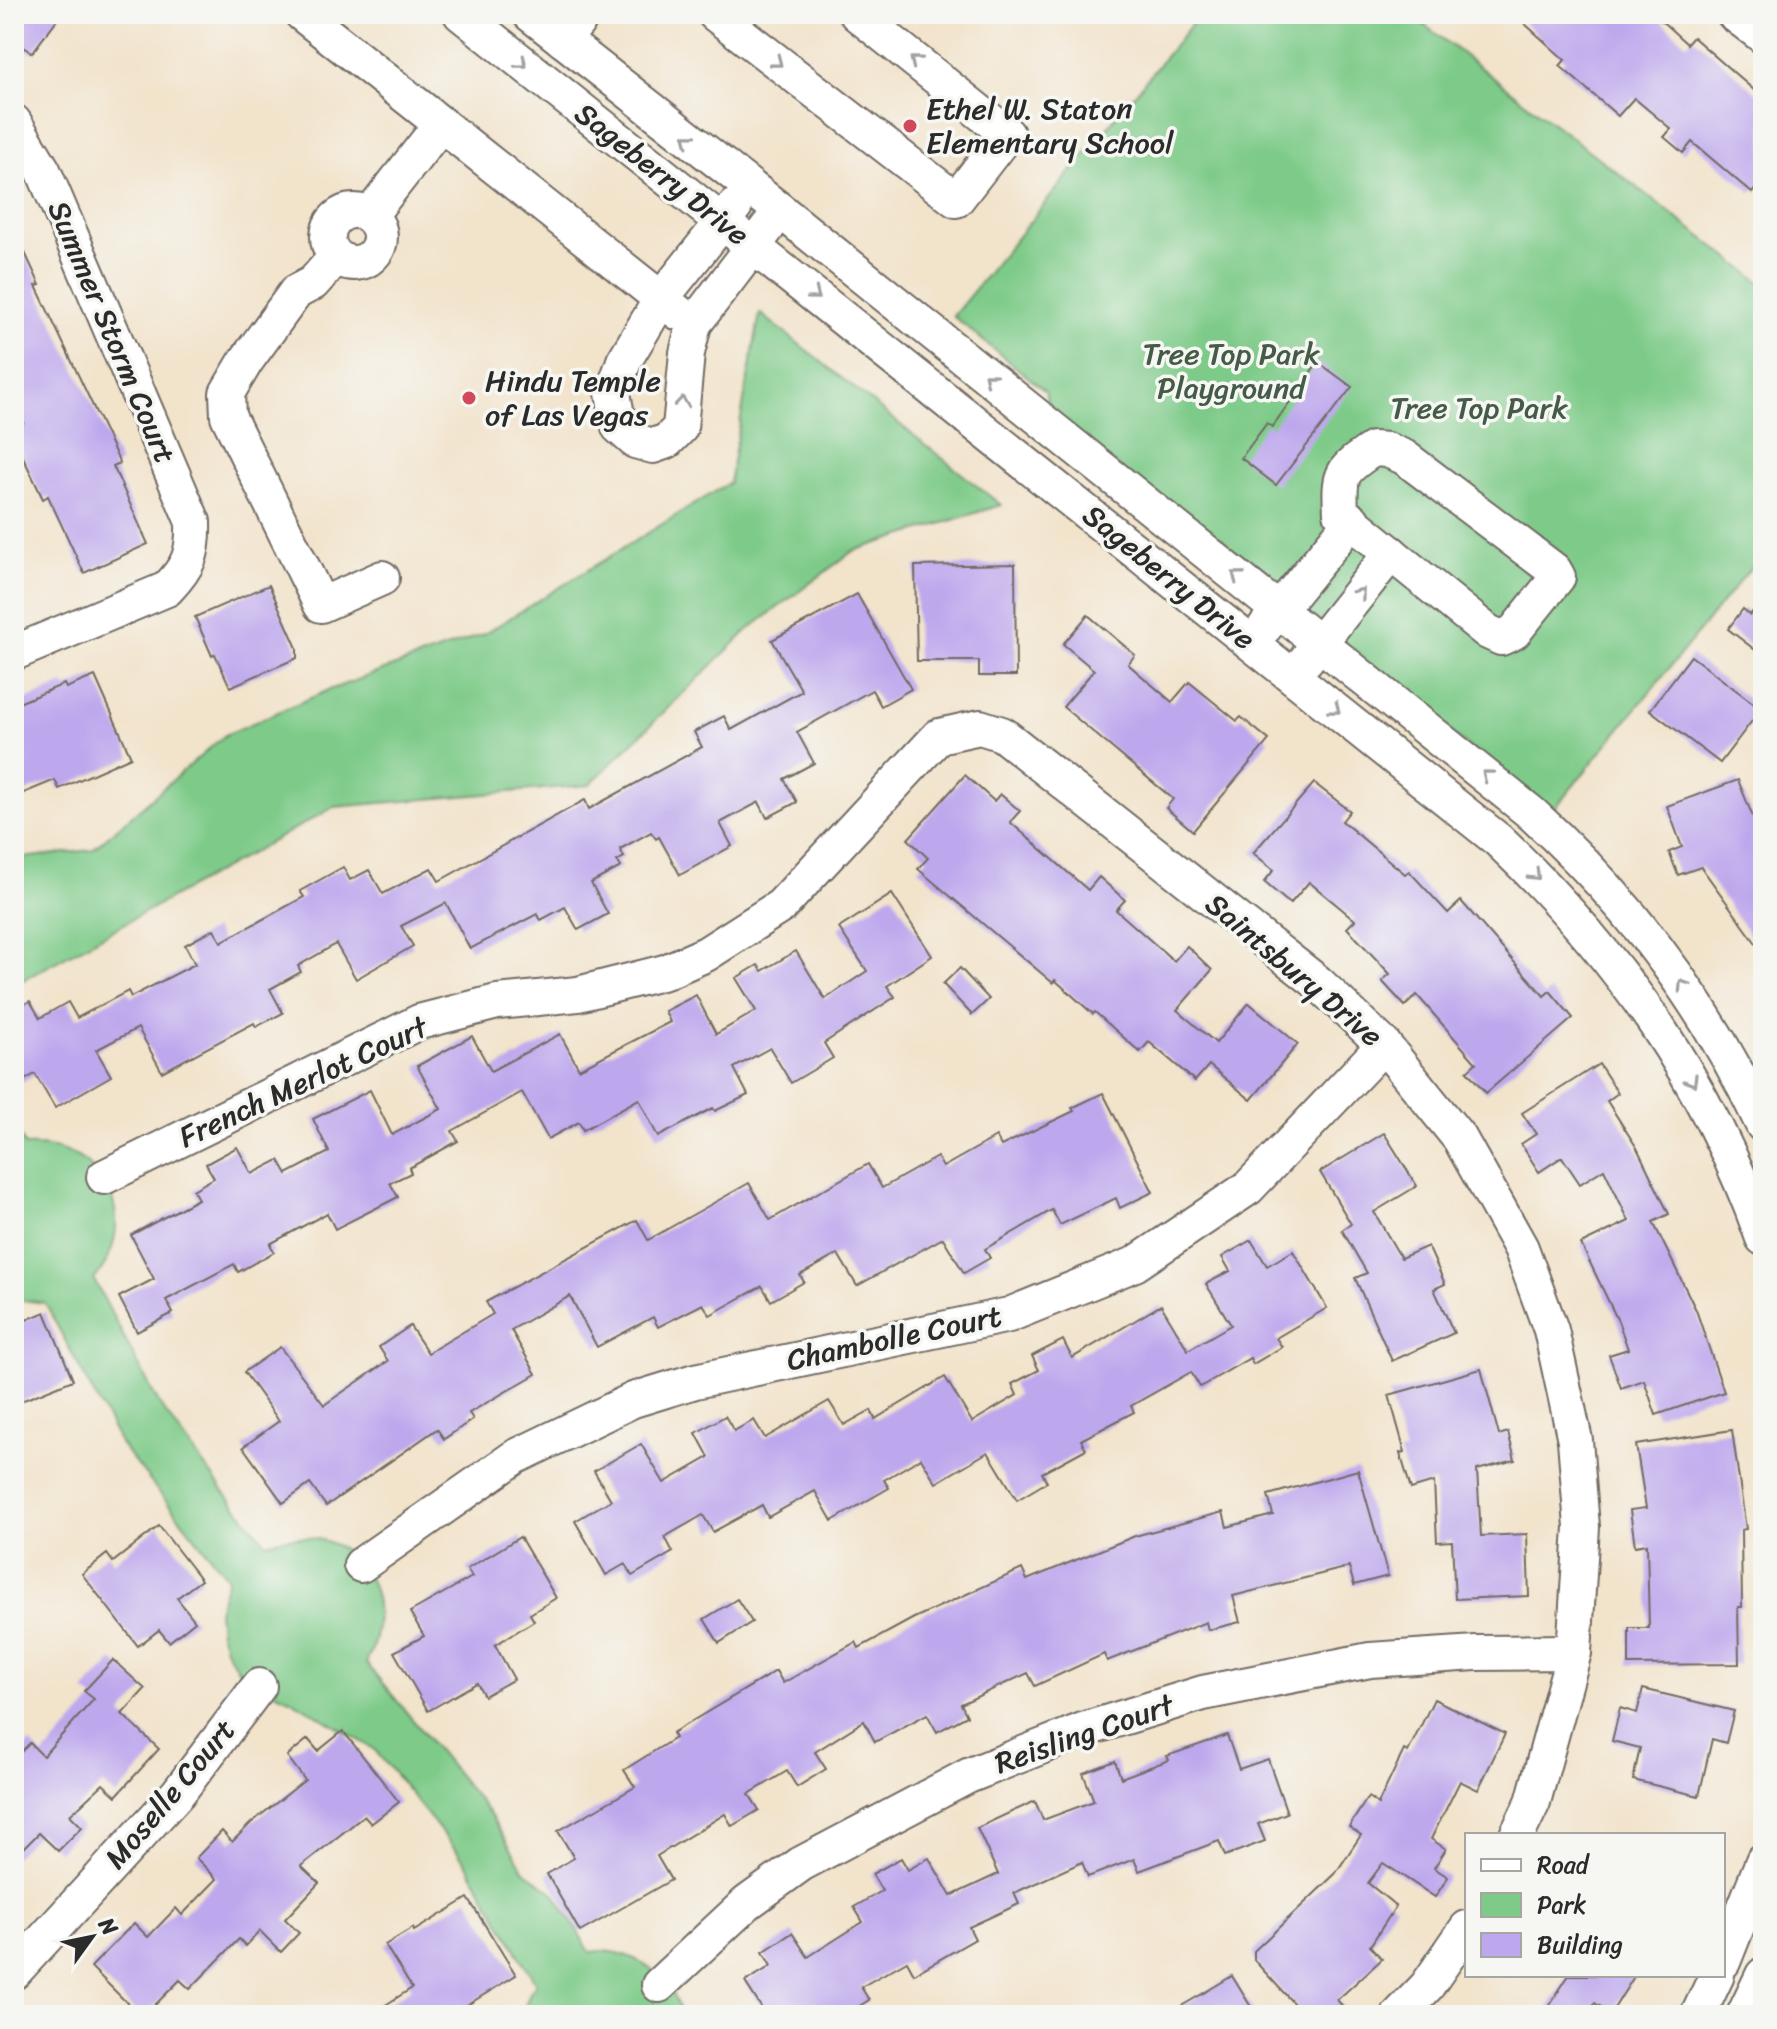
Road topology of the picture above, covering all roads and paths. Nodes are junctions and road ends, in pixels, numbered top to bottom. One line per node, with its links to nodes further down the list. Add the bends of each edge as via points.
1 (302, 14): 10 (street)
2 (461, 14): 13 (street, Sageberry Drive, one-way to 13)
3 (530, 14): 7 (street, Sageberry Drive)
4 (715, 14): 5 (street, one-way to 5, via 956,200 1007,134)
5 (857, 14)
6 (1734, 14): 8 (street)
7 (573, 27): 11 (street, Sageberry Drive, one-way to 7)
8 (1763, 36)
9 (14, 122): 23 (street, Summer Storm Court, via 43,170 193,522 194,547 184,571 167,589)
10 (441, 124): 15 (street); 19 (street, via 370,215 380,239 373,255 357,263 336,257 313,283 296,292 227,393 228,416 321,605)
11 (749, 187): 12 (street, Sageberry Drive); 13 (street)
12 (781, 211): 14 (street); 20 (street, Sageberry Drive, one-way to 12)
13 (722, 222): 14 (street, Sageberry Drive); 15 (street)
14 (754, 246): 16 (street); 22 (street, Sageberry Drive, one-way to 22)
15 (661, 299): 16 (street); 16 (street, one-way to 16, via 624,361 613,393 619,427 635,441 653,446 680,428)
16 (694, 324)
17 (1352, 520): 18 (street); 18 (street, via 1341,513 1341,476 1373,449 1387,450 1404,457 1558,577 1514,632 1501,638); 20 (street)
18 (1391, 553): 21 (street, one-way to 18)
19 (382, 578)
20 (1280, 609): 21 (street, Sageberry Drive); 22 (street)
21 (1320, 642): 24 (street); 27 (street, Sageberry Drive, one-way to 21, via 1678,976 1596,875 1498,784)
22 (1252, 643): 24 (street, Sageberry Drive)
23 (14, 653)
24 (1293, 676): 29 (street, Sageberry Drive, one-way to 29, via 1498,840 1592,938 1646,1008 1696,1088)
25 (939, 736): 26 (street, Saintsbury Drive, via 980,727 1002,734 1317,982); 28 (street, French Merlot Court, via 781,906 706,954 665,972 578,994 497,1002 419,1022)
26 (1384, 1045): 30 (street, Chambolle Court, via 1248,1188 1135,1264 1009,1315 695,1381 633,1400 515,1457); 31 (street, Saintsbury Drive, via 1460,1139 1521,1248 1551,1330 1575,1440 1582,1527)
27 (1763, 1125)
28 (104, 1177)
29 (1763, 1238)
30 (361, 1565)
31 (1574, 1652): 33 (street, Saintsbury Drive, via 1533,1802); 40 (street, Reisling Court, via 1370,1660 1203,1693 1083,1730 968,1776 801,1864 747,1903)
32 (259, 1686): 37 (street, Moselle Court, via 178,1793)
33 (1518, 1833)
34 (1763, 1861): 36 (street)
35 (1465, 1931): 41 (street, via 1427,1986)
36 (1725, 1957)
37 (14, 1972)
38 (1763, 1975): 43 (street)
39 (1716, 1977): 42 (street)
40 (659, 1985)
41 (1399, 2015)
42 (1698, 2015)
43 (1744, 2015)

